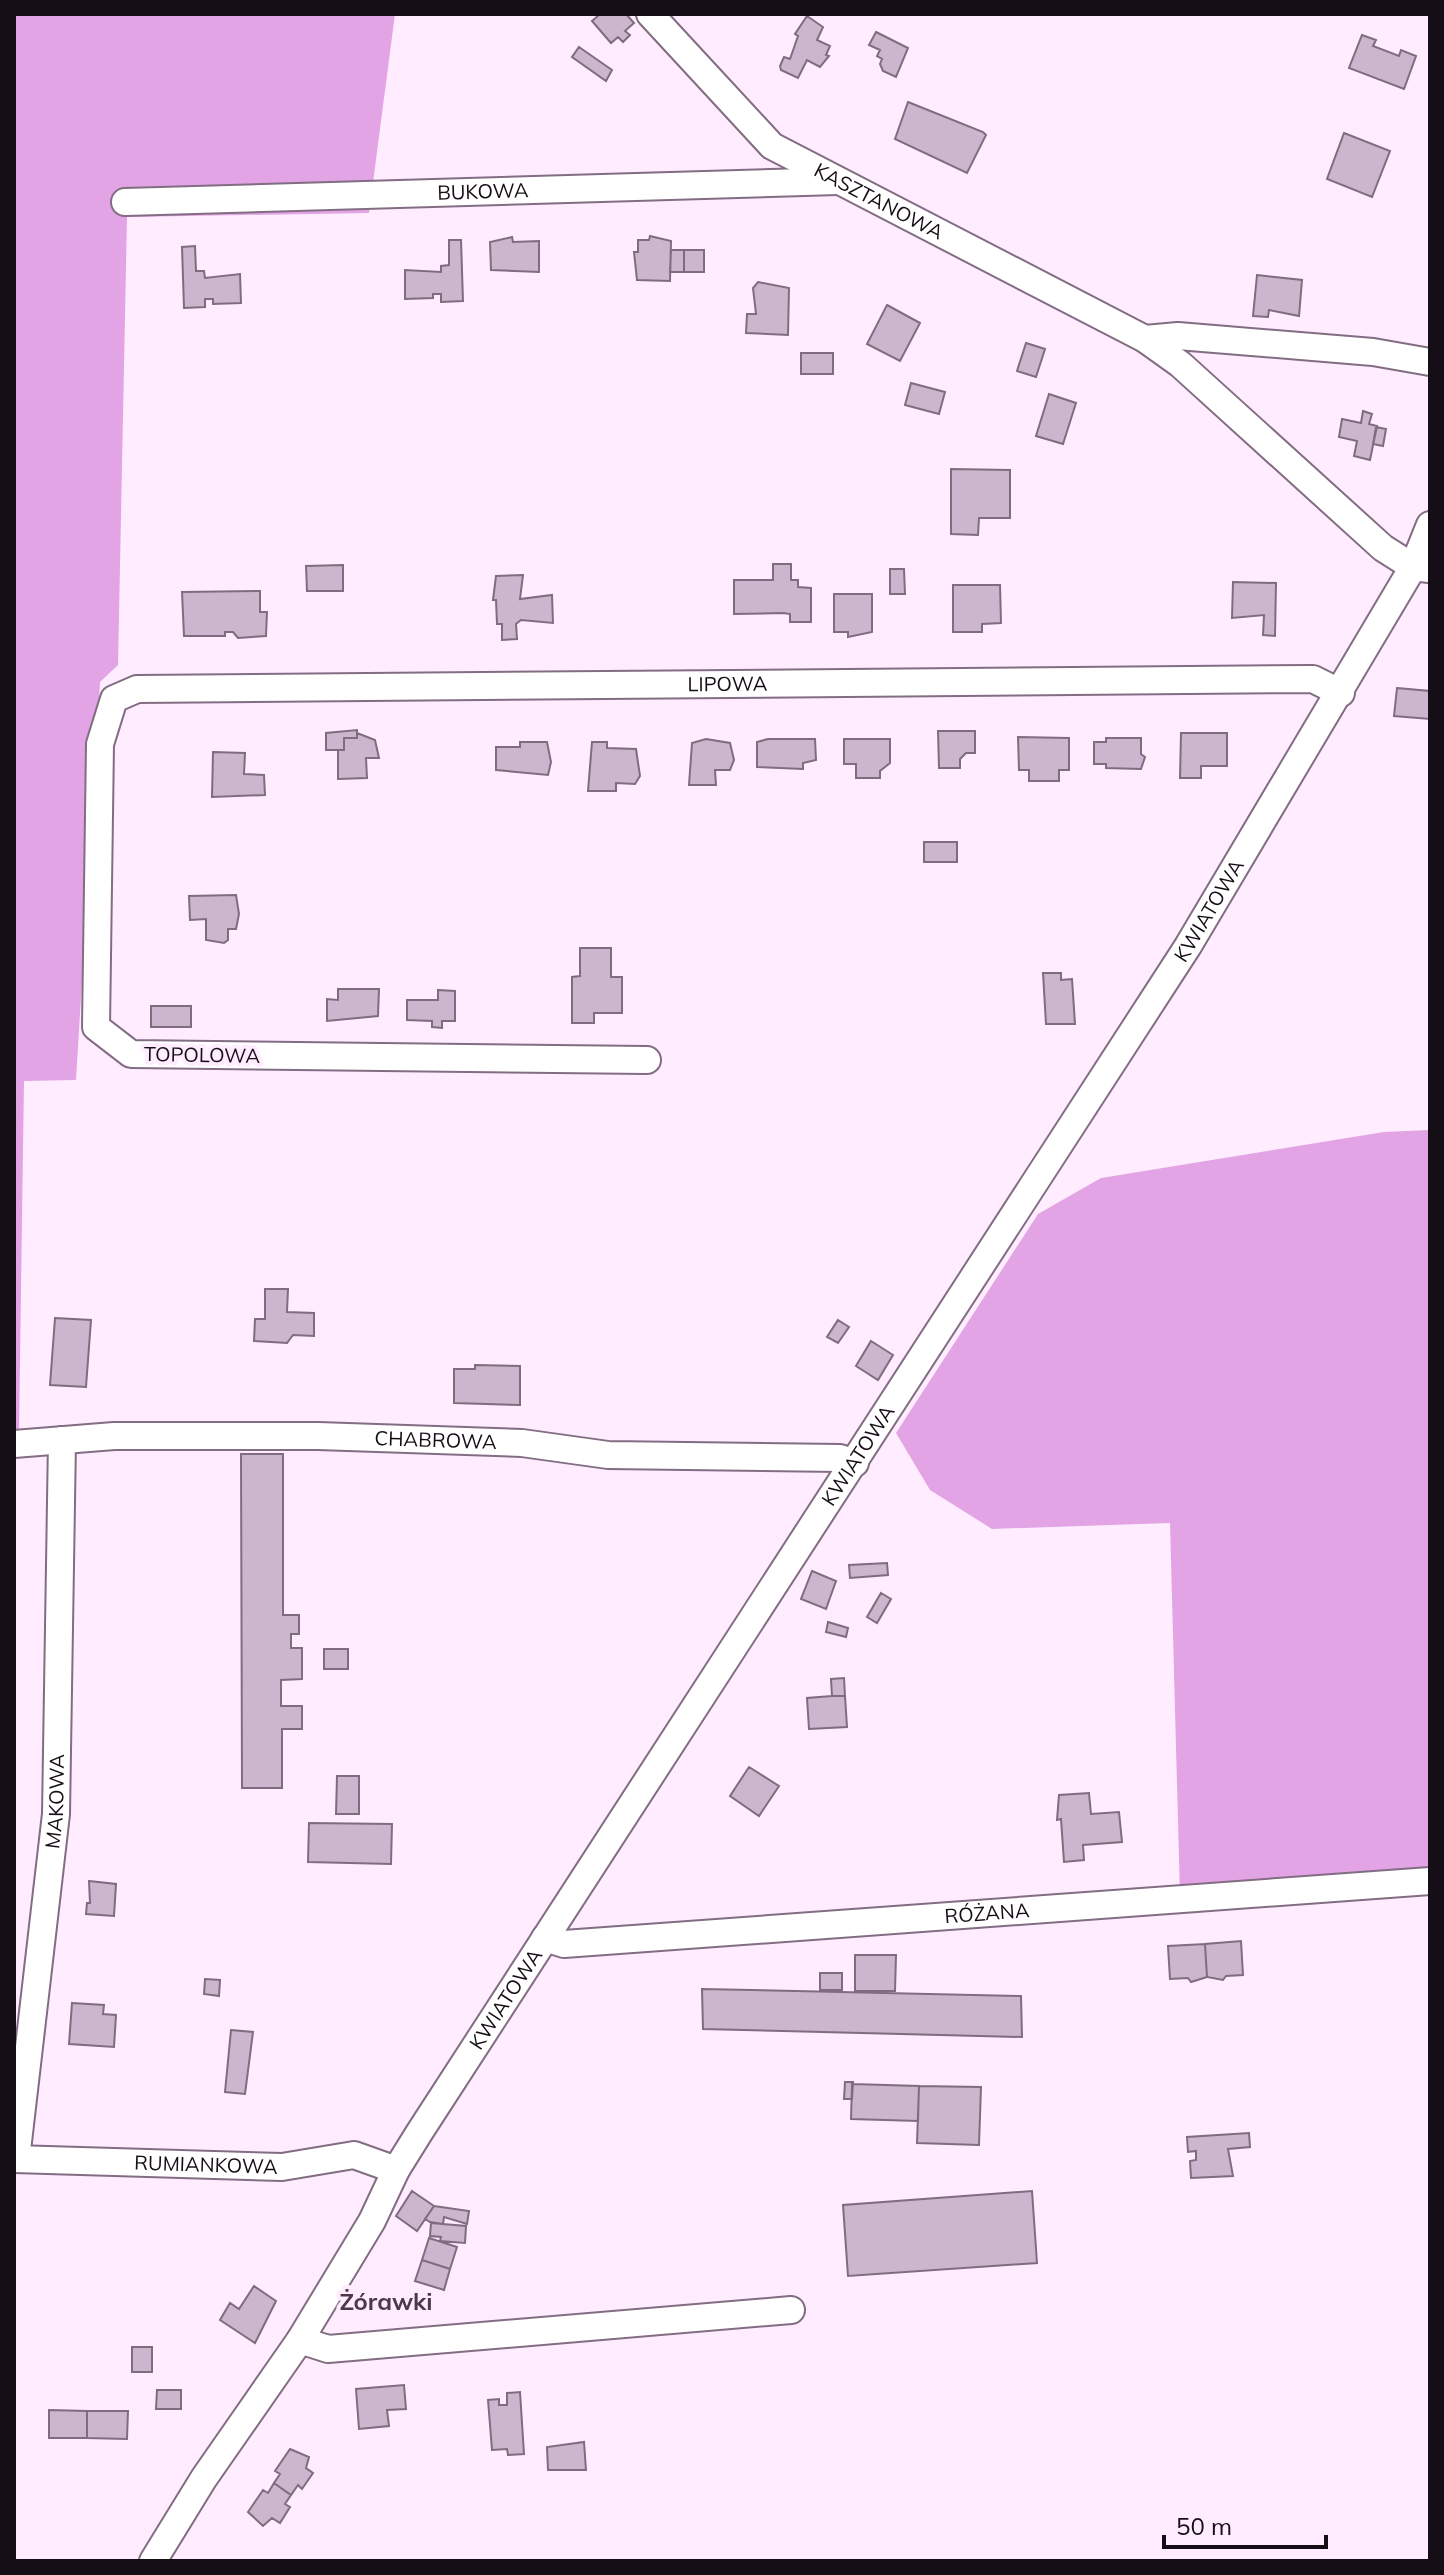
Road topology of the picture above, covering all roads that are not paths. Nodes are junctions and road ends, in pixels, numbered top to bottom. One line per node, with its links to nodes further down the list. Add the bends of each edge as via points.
1 (650, 14): 2 (street, KASZTANOWA, via 772,146)
2 (841, 181): 3 (street, BUKOWA); 4 (street, KASZTANOWA)
3 (125, 202)
4 (1145, 339): 5 (street, via 1178,336 1373,352); 7 (street, KASZTANOWA, via 1180,364 1383,548)
5 (1430, 362)
6 (1430, 525): 7 (street, KWIATOWA)
7 (1422, 568): 8 (street, KWIATOWA)
8 (1341, 693): 9 (street, LIPOWA, via 1313,679 1297,679 137,689); 13 (street, KWIATOWA, via 1188,946)
9 (114, 699): 10 (street, TOPOLOWA, via 100,744 96,1027 131,1054)
10 (647, 1060)
11 (62, 1440): 12 (street, CHABROWA); 13 (street, CHABROWA, via 318,1436 522,1443 608,1455 840,1458); 16 (street, MAKOWA, via 56,1814)
12 (14, 1444)
13 (855, 1463): 15 (street, KWIATOWA)
14 (1430, 1881): 15 (street, RÓŻANA, via 564,1944)
15 (545, 1938): 17 (street, KWIATOWA)
16 (15, 2159): 17 (street, RUMIANKOWA, via 282,2167 354,2155)
17 (396, 2170): 19 (street, KWIATOWA, via 372,2221)
18 (791, 2310): 19 (street, via 328,2349)
19 (300, 2340): 20 (street, KWIATOWA)
20 (153, 2561)

